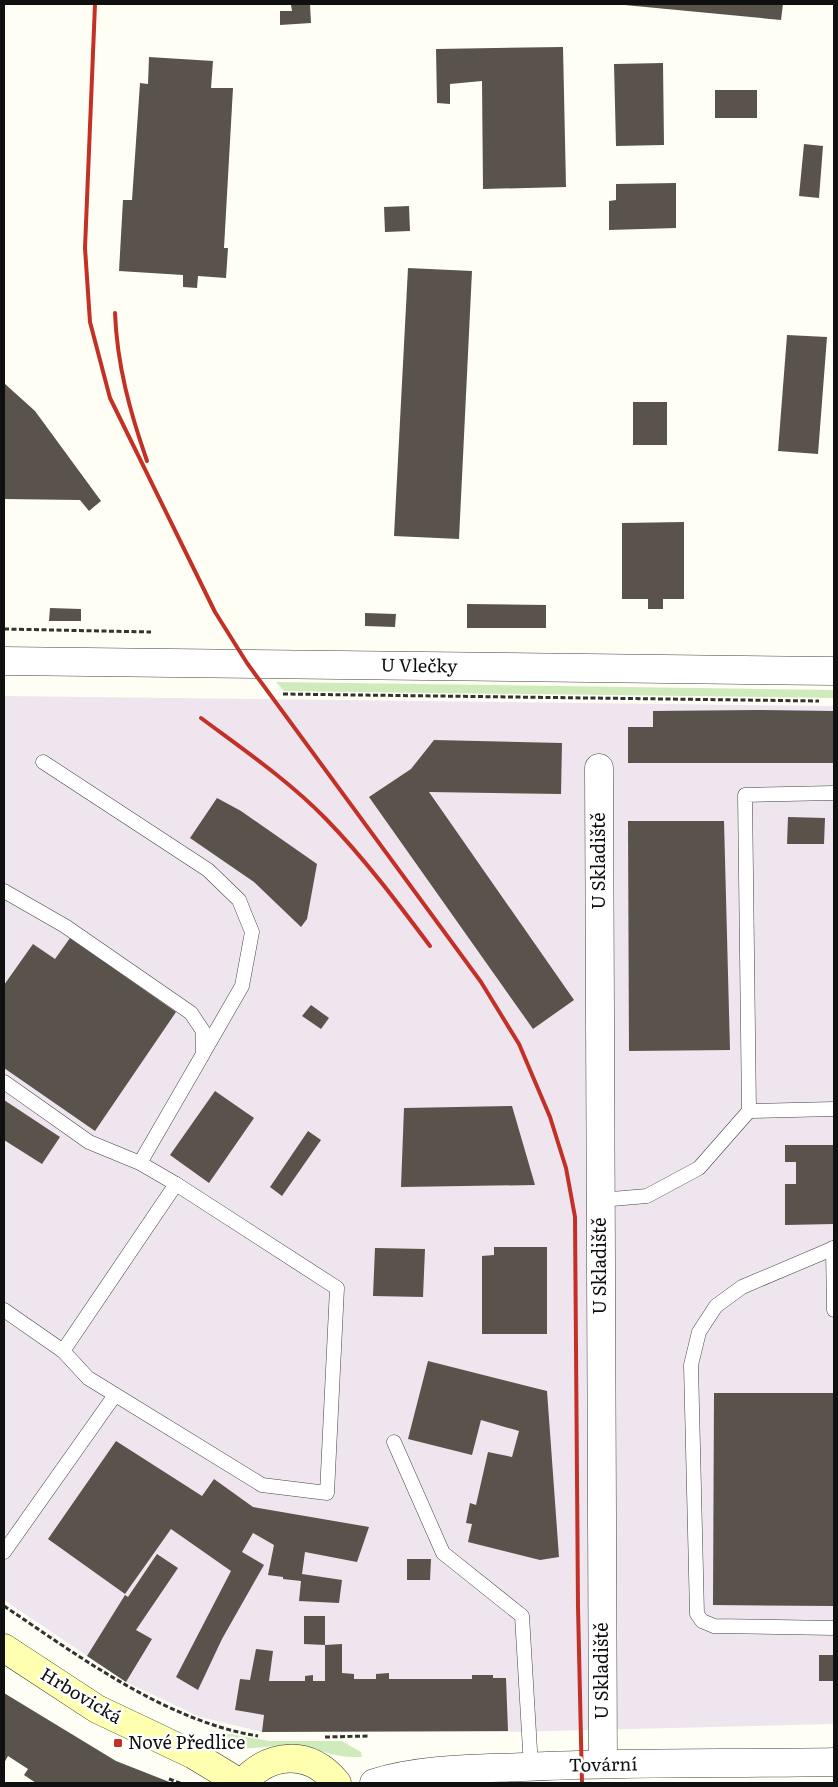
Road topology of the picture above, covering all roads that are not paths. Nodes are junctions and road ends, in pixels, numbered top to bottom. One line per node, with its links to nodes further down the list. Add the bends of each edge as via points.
1 (4, 661): 2 (street, U Vlečky)
2 (834, 671)
3 (43, 762): 7 (lane, via 208,870 239,900 252,932 242,986)
4 (599, 768): 13 (street, U Skladiště)
5 (834, 794): 10 (lane, via 745,795)
6 (4, 891): 7 (lane, via 65,926 190,1013 203,1031)
7 (203, 1055): 11 (lane)
8 (4, 1082): 11 (lane, via 89,1142)
9 (834, 1109): 10 (lane)
10 (749, 1111): 13 (lane, via 699,1168 647,1196)
11 (140, 1163): 12 (lane)
12 (176, 1184): 17 (lane); 18 (lane, via 337,1288 327,1492 262,1485)
13 (600, 1200): 24 (street, U Skladiště)
14 (834, 1248): 16 (lane); 21 (lane, via 742,1286 716,1306 699,1332 691,1366 697,1614 702,1621 714,1626)
15 (4, 1310): 17 (lane)
16 (834, 1310)
17 (63, 1351): 18 (lane, via 88,1378)
18 (115, 1395): 20 (lane)
19 (394, 1442): 25 (lane, via 443,1552 522,1616)
20 (4, 1552)
21 (834, 1628)
22 (4, 1648): 26 (main road, Hrbovická, via 97,1709 194,1755)
23 (834, 1762): 24 (street, Tovární)
24 (603, 1764): 25 (street, Tovární)
25 (531, 1767): 28 (street, Tovární, via 404,1774)
26 (241, 1783): 27 (main road, via 263,1765 287,1758 310,1762)
27 (337, 1783)
28 (374, 1783)

